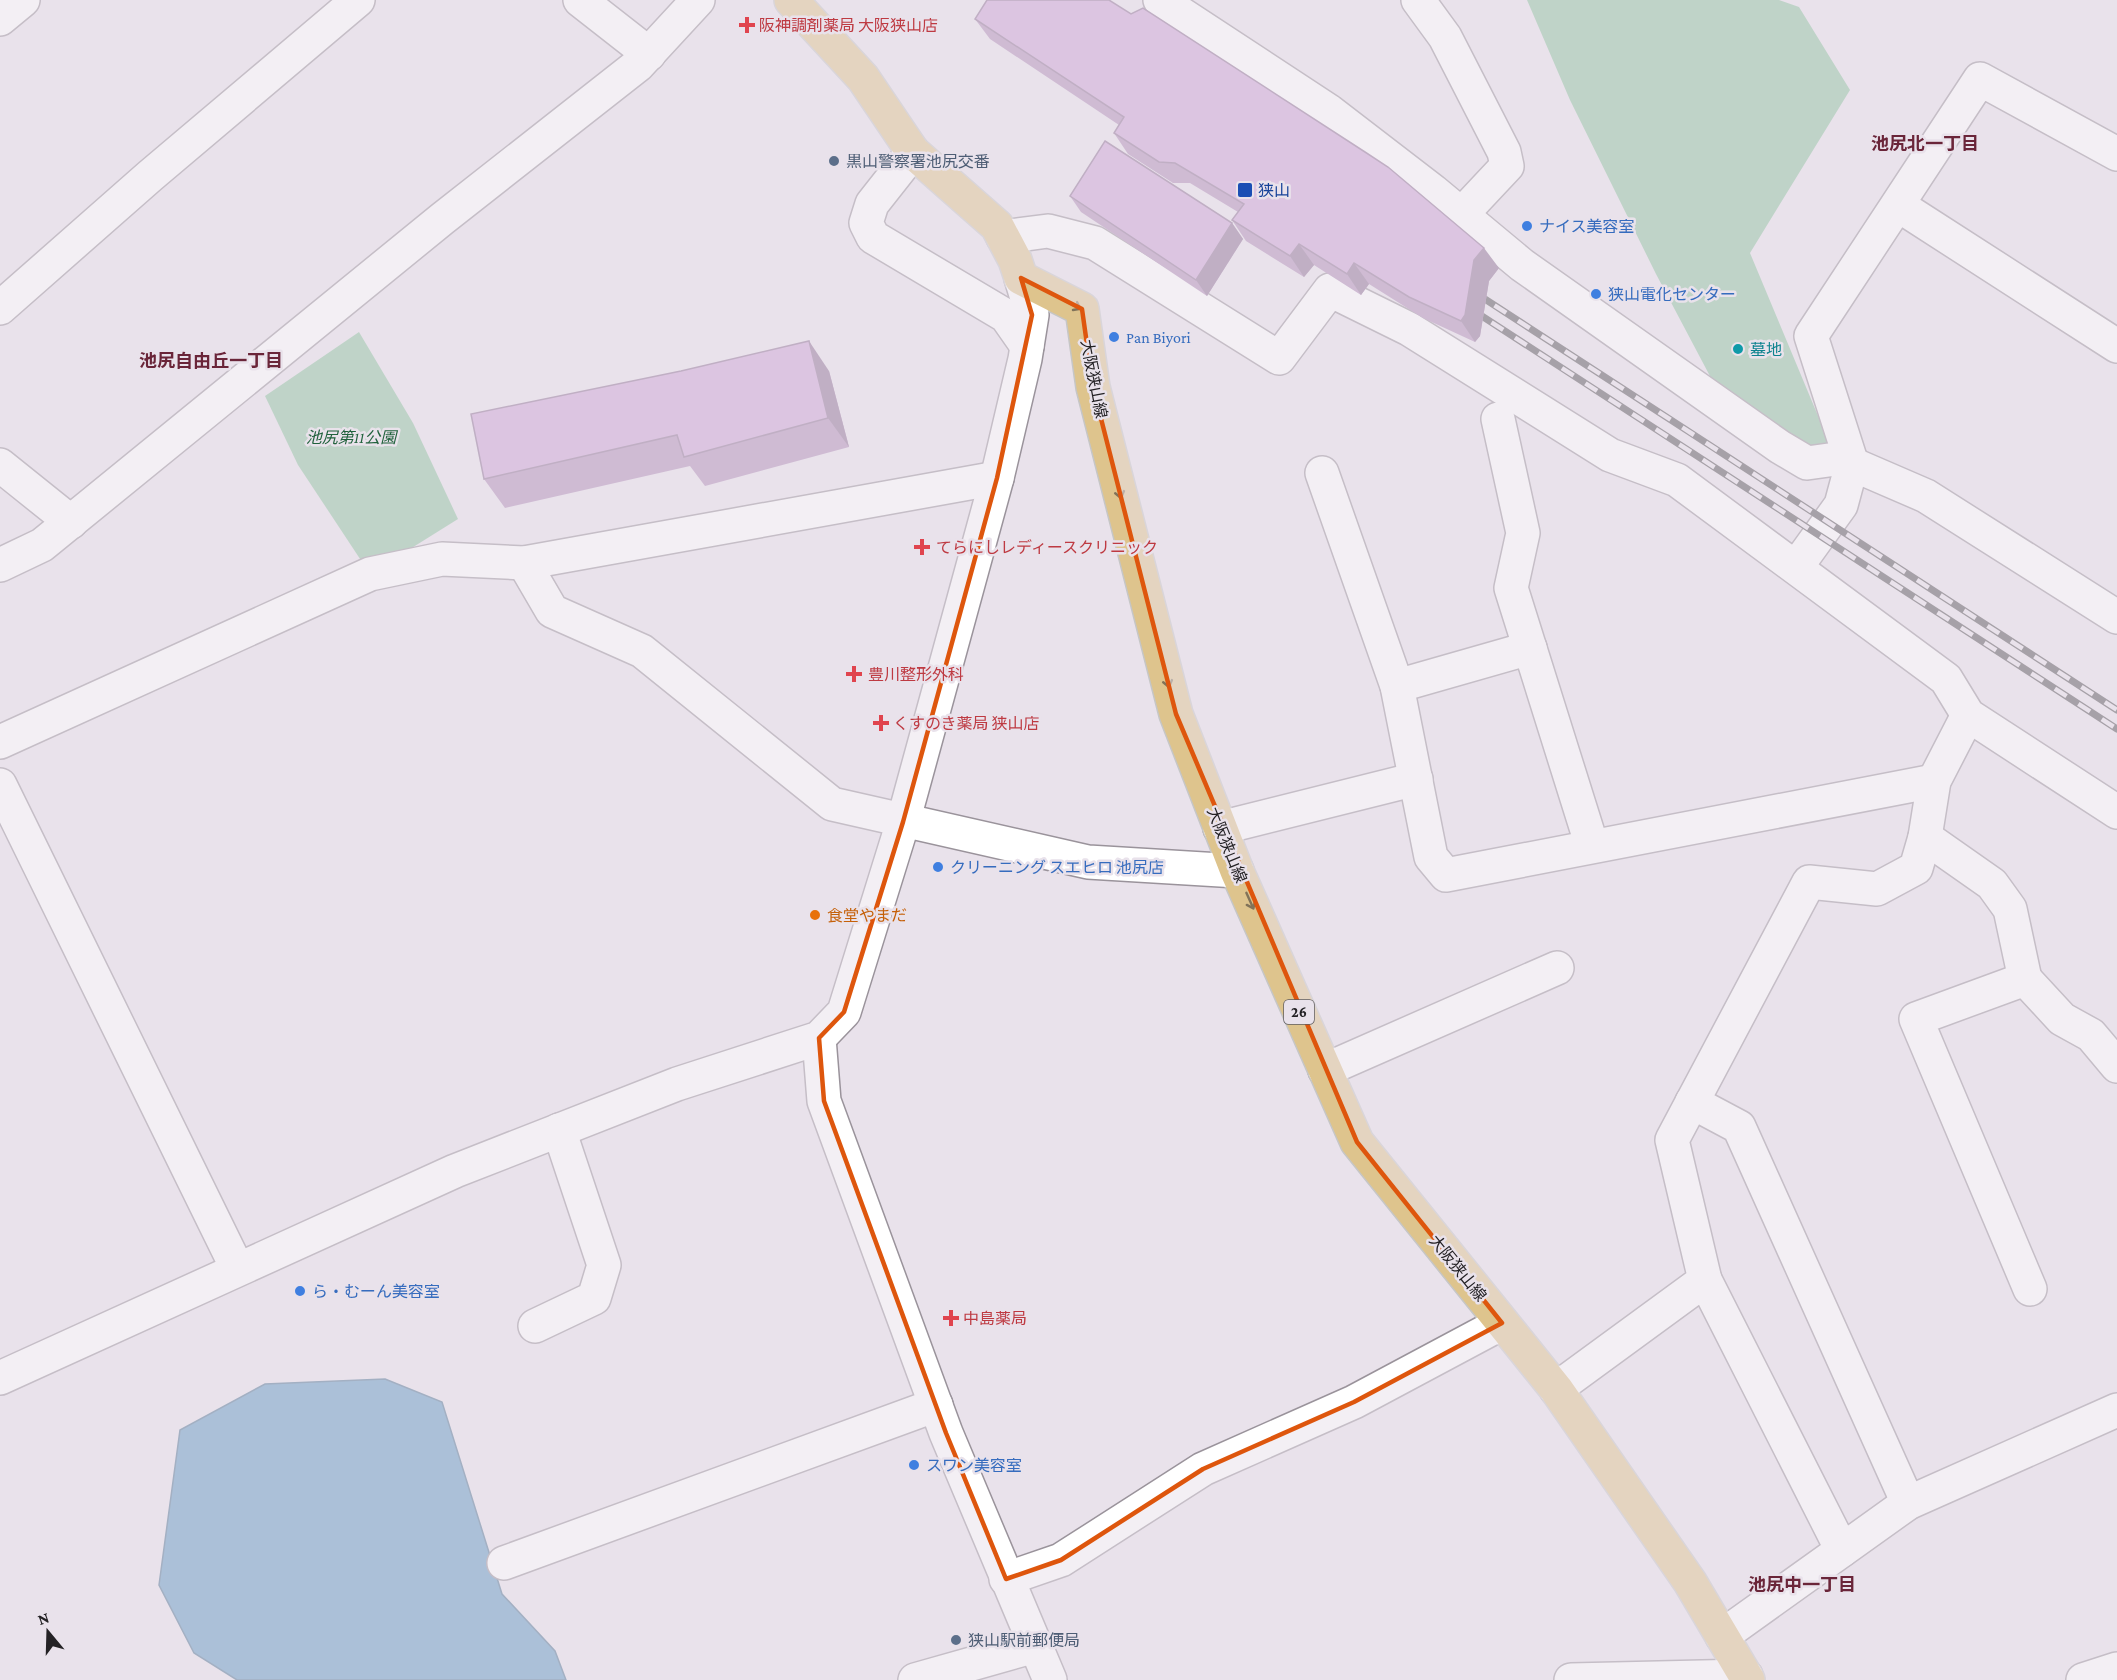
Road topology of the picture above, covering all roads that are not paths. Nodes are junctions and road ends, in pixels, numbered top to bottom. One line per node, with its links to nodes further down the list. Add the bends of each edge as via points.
1 (23, 0): 8 (street)
2 (358, 0): 16 (street)
3 (580, 0): 9 (street)
4 (698, 0): 9 (street)
5 (791, 0): 10 (main road, via 863,78)
6 (1160, 0): 13 (street, via 1329,111)
7 (1418, 0): 13 (street, via 1464,71 1504,152 1507,166)
8 (0, 19)
9 (649, 54): 24 (street)
10 (913, 152): 14 (main road, via 997,226); 17 (street, via 872,204 866,223 873,237 1005,316)
11 (2117, 154): 12 (street, via 1980,79)
12 (1898, 205): 18 (street); 20 (street, via 1811,336)
13 (1461, 215): 20 (street, via 1564,297 1780,447 1808,463 1836,459)
14 (1003, 237): 15 (main road); 27 (street, via 1048,231 1095,243 1279,358 1330,290 1409,329 1610,455 1677,480)
15 (1021, 278): 17 (street, via 1032,315); 38 (main road, 大阪狭山線 / 26, one-way to 38, via 1082,309 1093,387 1176,714)
16 (0, 308)
17 (1027, 346): 23 (street)
18 (2117, 346)
19 (1498, 419): 29 (street, via 1523,533 1511,588)
20 (1852, 464): 27 (street, via 1841,505); 28 (street, via 1926,496)
21 (0, 465): 24 (street)
22 (1322, 472): 30 (street)
23 (997, 478): 25 (street); 37 (street)
24 (71, 522): 26 (street, via 42,545)
25 (524, 563): 32 (street, via 442,559 370,574); 37 (street, via 552,612 642,651 832,804)
26 (0, 565)
27 (1797, 566): 31 (street, via 1947,679)
28 (2117, 616)
29 (1530, 648): 30 (street); 40 (street)
30 (1397, 686): 33 (street)
31 (1968, 715): 34 (street); 36 (street)
32 (0, 742)
33 (1416, 780): 38 (street); 40 (street, via 1431,857 1446,875)
34 (1934, 781): 39 (street); 40 (street)
35 (0, 785): 49 (street)
36 (2117, 812)
37 (903, 822): 41 (street, via 1088,862); 44 (street, via 844,1012)
38 (1220, 828): 41 (main road, 大阪狭山線 / 26)
39 (1925, 837): 43 (street, via 1992,884 2010,909); 47 (street, via 1916,868 1877,890 1809,882)
40 (1592, 846)
41 (1237, 871): 46 (main road, 大阪狭山線 / 26, one-way to 46)
42 (1557, 968): 46 (street)
43 (2025, 979): 45 (street, via 2062,1019 2091,1035); 51 (street, via 1916,1019)
44 (819, 1038): 48 (street, via 677,1084); 56 (street, via 824,1101)
45 (2117, 1066)
46 (1325, 1071): 52 (main road, 大阪狭山線 / 26, via 1357,1142)
47 (1692, 1102): 50 (street, via 1672,1140); 58 (street, via 1739,1127)
48 (559, 1130): 49 (street, via 455,1171); 53 (street, via 604,1265 594,1298)
49 (237, 1268): 54 (street)
50 (1705, 1280): 55 (street); 59 (street)
51 (2030, 1289)
52 (1502, 1323): 55 (main road, 大阪狭山線 / 26); 61 (street, via 1354,1402 1203,1469 1061,1560)
53 (535, 1326)
54 (0, 1378)
55 (1556, 1389): 62 (main road, 大阪狭山線 / 26, via 1690,1582)
56 (936, 1405): 60 (street); 61 (street)
57 (2117, 1410): 58 (street)
58 (1908, 1503): 59 (street)
59 (1842, 1550): 62 (street)
60 (504, 1563)
61 (1006, 1579): 63 (street)
62 (1722, 1636): 65 (main road, 大阪狭山線 / 26)
63 (1035, 1646): 66 (street); 67 (street)
64 (2117, 1669): 69 (street)
65 (1747, 1678): 68 (street)
66 (915, 1680)
67 (1050, 1680)
68 (1571, 1680)
69 (2083, 1680)

